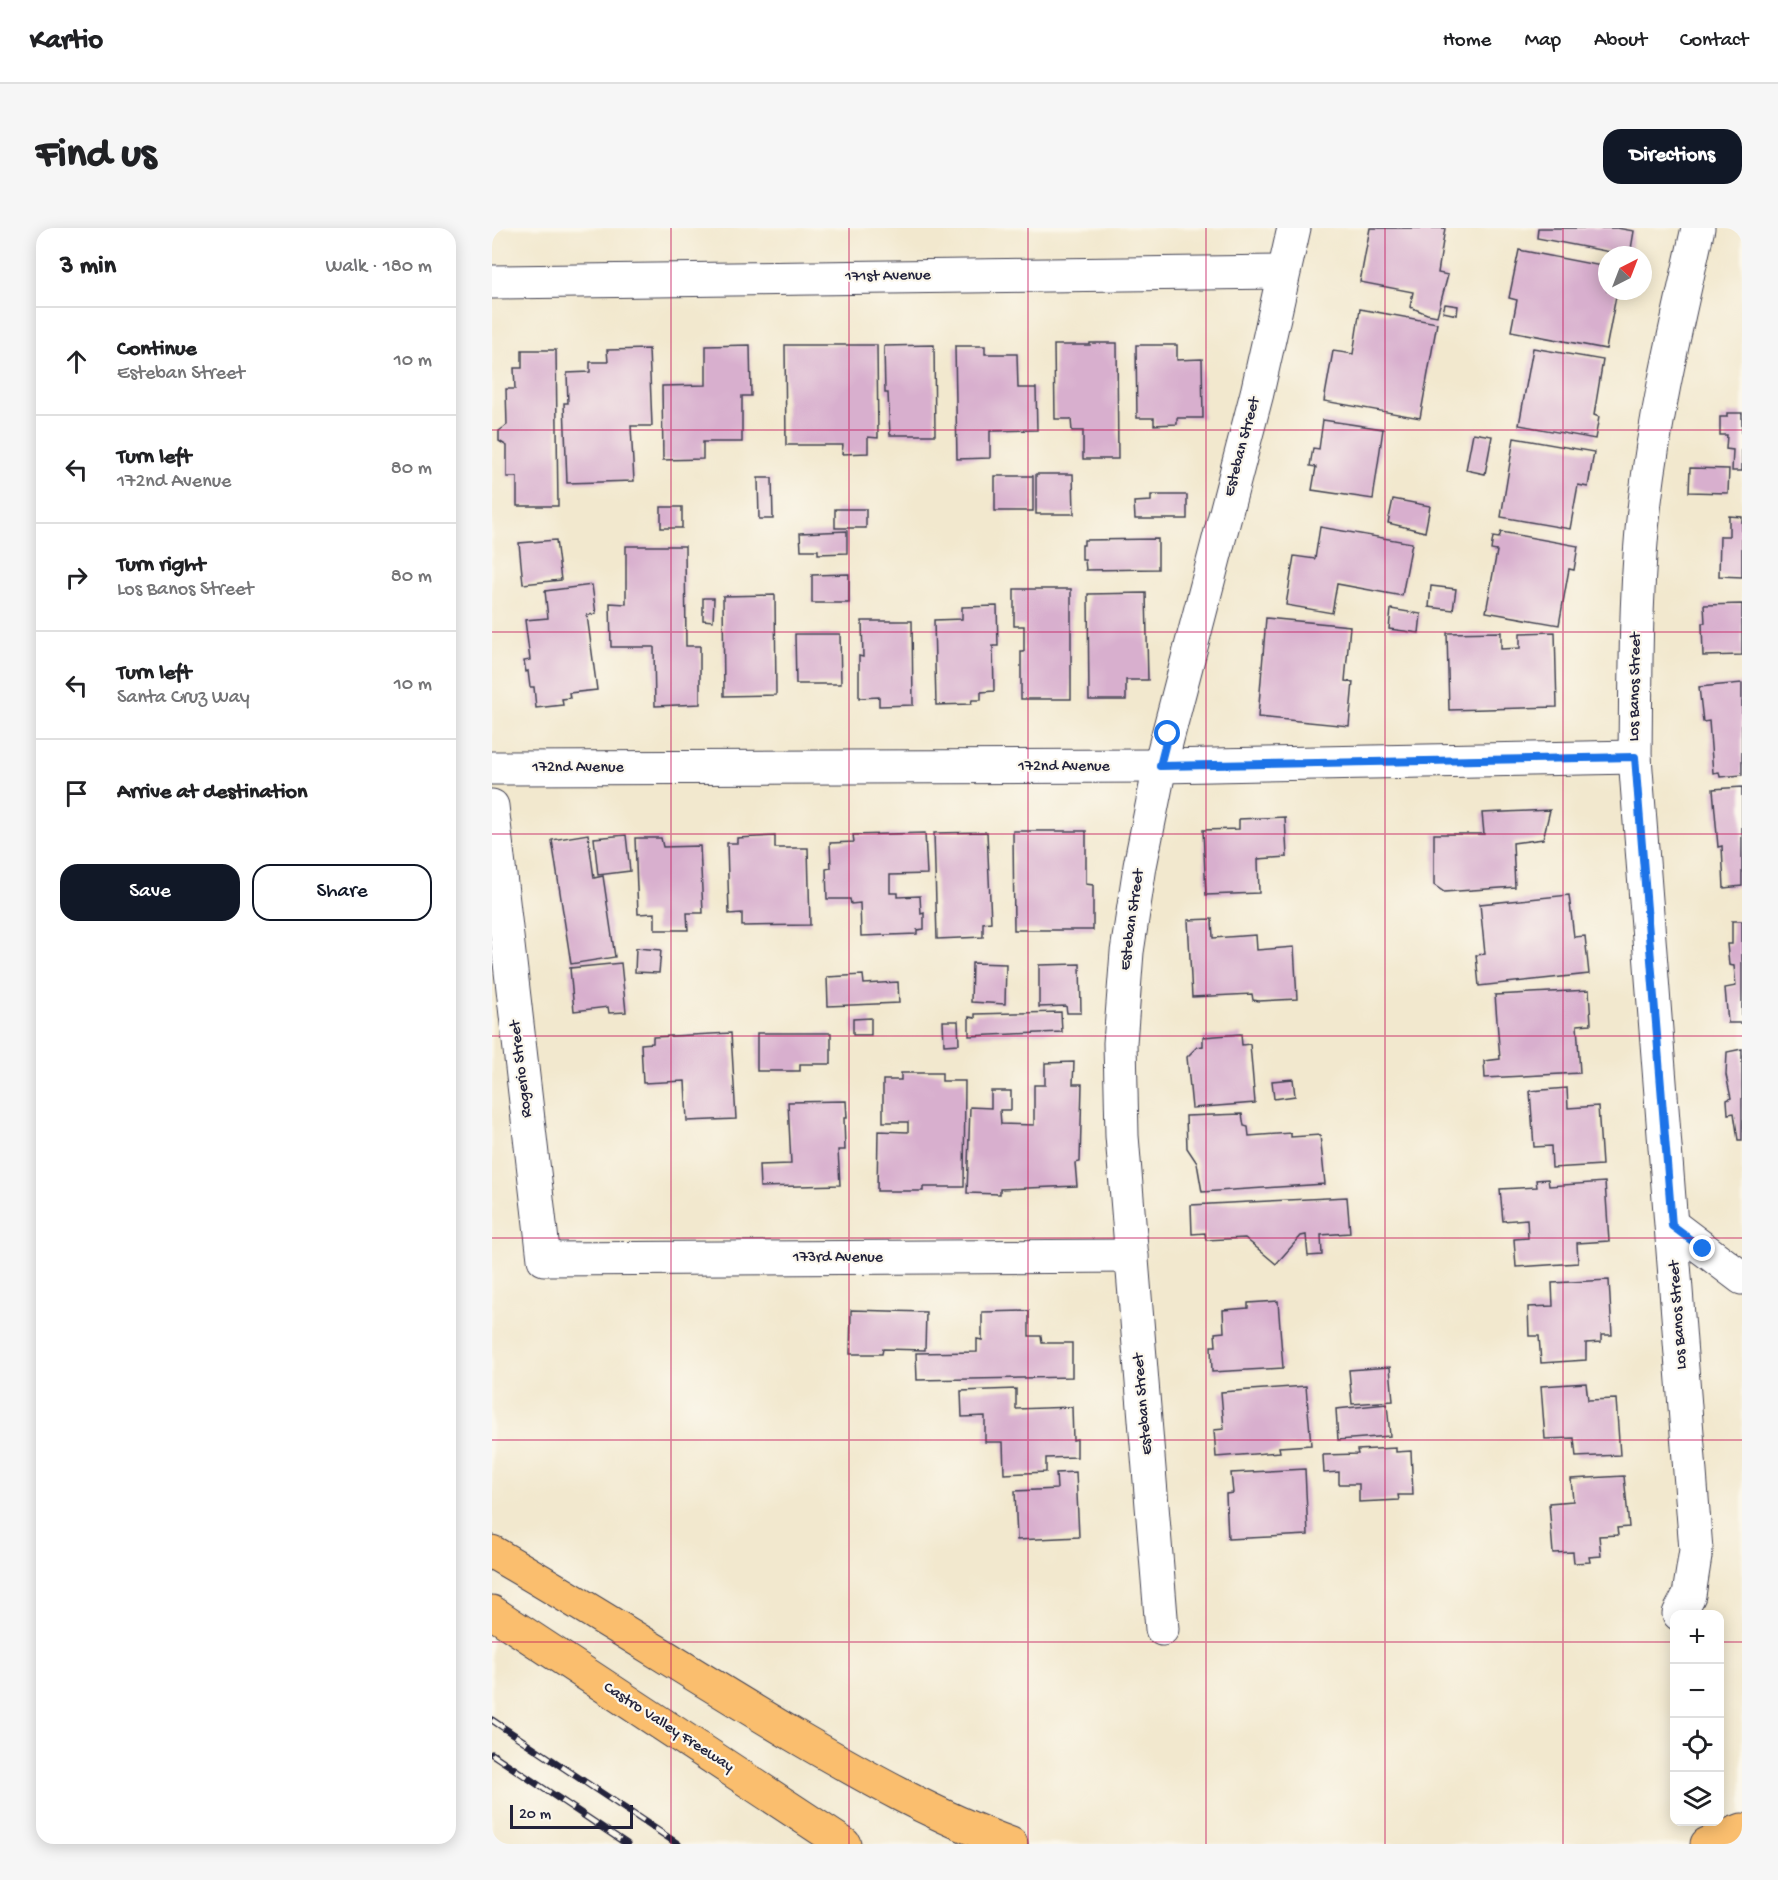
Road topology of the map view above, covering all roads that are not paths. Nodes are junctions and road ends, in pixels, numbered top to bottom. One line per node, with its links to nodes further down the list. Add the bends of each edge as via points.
1 (1294, 228): 3 (street, Esteban Street)
2 (1698, 228): 5 (street, Los Banos Street, via 1658,411 1645,502)
3 (1283, 272): 4 (street, 171st Avenue); 6 (street, Esteban Street, via 1257,393)
4 (492, 282)
5 (1635, 757): 6 (street, 172nd Avenue); 9 (street, Los Banos Street)
6 (1160, 766): 7 (street, 172nd Avenue); 10 (street, Esteban Street, via 1127,952 1120,1043 1122,1136)
7 (492, 768)
8 (492, 806): 11 (street, Rogerio Street)
9 (1672, 1226): 12 (street); 14 (street, Los Banos Street, via 1696,1550 1689,1595)
10 (1132, 1256): 11 (street, 173rd Avenue); 16 (street, Esteban Street)
11 (544, 1259)
12 (1742, 1278)
13 (492, 1552): 19 (highway, via 856,1770 944,1816)
14 (1681, 1610)
15 (492, 1612): 18 (highway, Castro Valley Freeway)
16 (1162, 1629)
17 (1742, 1830): 20 (highway)
18 (844, 1844)
19 (1011, 1844)
20 (1707, 1844)

